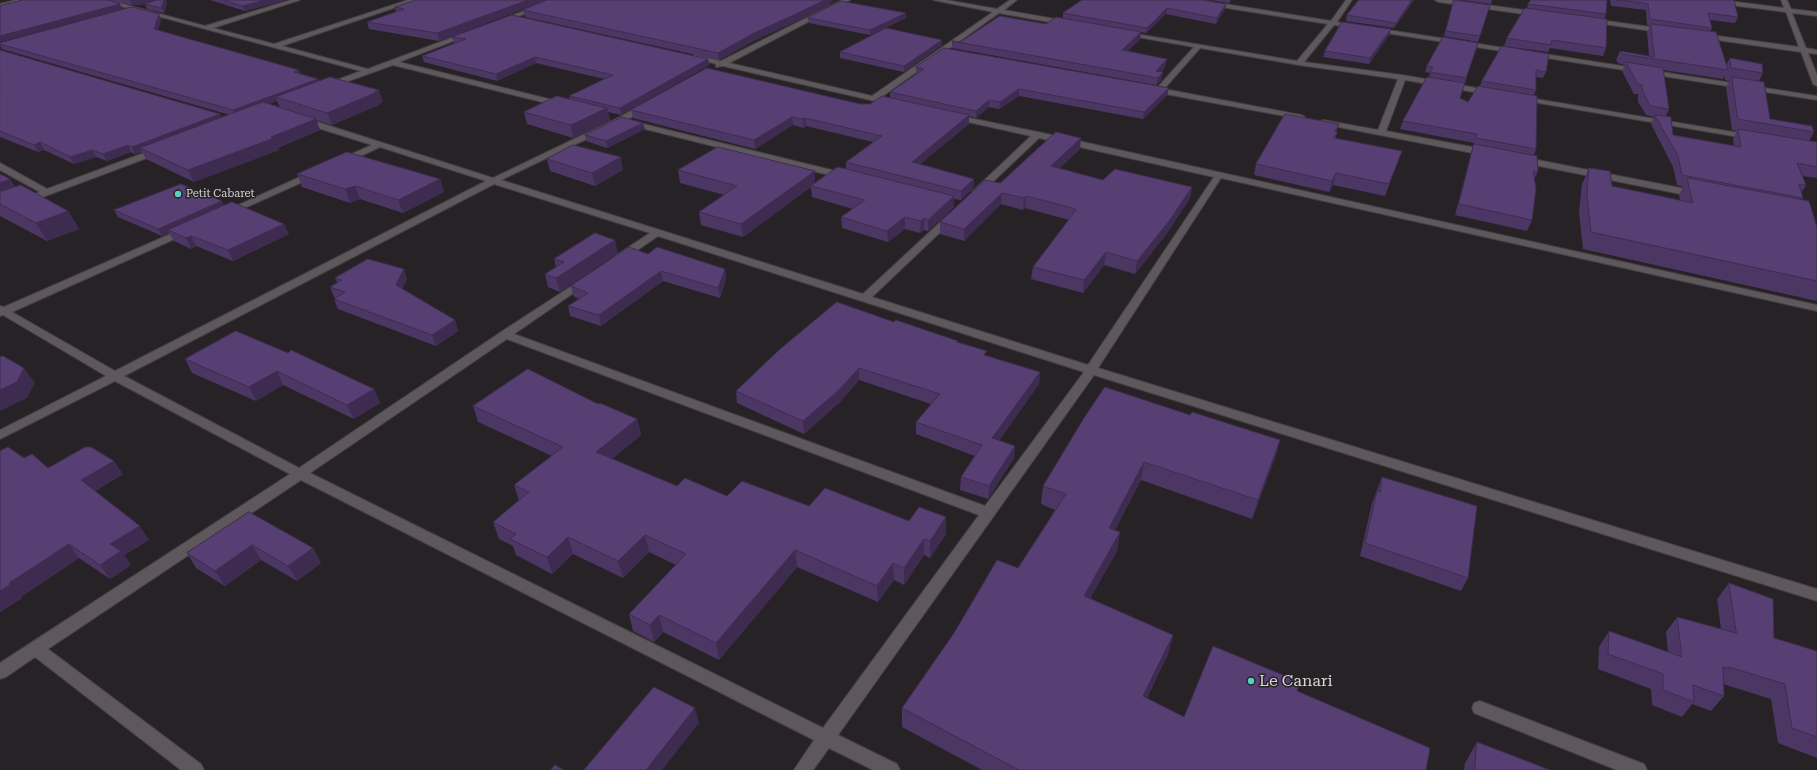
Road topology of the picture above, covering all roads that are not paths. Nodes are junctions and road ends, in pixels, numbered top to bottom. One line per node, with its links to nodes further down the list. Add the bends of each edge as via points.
1 (24, 0): 15 (street)
2 (101, 0): 16 (street)
3 (297, 0): 28 (street)
4 (414, 0): 33 (street)
5 (558, 0): 22 (street)
6 (848, 0): 42 (street)
7 (936, 0): 18 (street)
8 (1014, 0): 18 (street)
9 (1189, 0): 25 (street)
10 (1349, 0): 25 (street)
11 (1438, 0): 21 (street)
12 (1706, 0): 17 (street)
13 (1784, 0): 17 (street)
14 (148, 5): 16 (street)
15 (0, 6)
16 (135, 9): 19 (street); 28 (street)
17 (1788, 10): 20 (street); 36 (street)
18 (997, 11): 26 (street); 35 (street)
19 (120, 13)
20 (1817, 14)
21 (1547, 15)
22 (513, 17): 23 (street); 27 (street)
23 (529, 20)
24 (1586, 20): 31 (street)
25 (1333, 23): 41 (street); 52 (street)
26 (1074, 24)
27 (492, 25)
28 (205, 28): 33 (street)
29 (477, 30): 40 (street)
30 (1120, 32): 34 (street)
31 (1671, 32)
32 (1694, 35): 36 (street)
33 (275, 46): 43 (street)
34 (1198, 46): 41 (street); 49 (street)
35 (941, 50): 38 (street); 53 (street)
36 (1803, 50): 37 (street); 46 (street)
37 (1817, 52)
38 (956, 53)
39 (683, 55): 42 (street)
40 (391, 62): 43 (street); 55 (street)
41 (1299, 63): 45 (street)
42 (722, 64): 44 (street); 53 (street)
43 (368, 71): 48 (street)
44 (708, 71)
45 (1402, 77): 50 (street); 61 (street)
46 (1817, 84)
47 (1143, 87): 49 (street)
48 (318, 90)
49 (1159, 90): 61 (street)
50 (1496, 94)
51 (1512, 96): 63 (street)
52 (1817, 98)
53 (874, 99): 56 (street)
54 (655, 101): 60 (street)
55 (568, 106)
56 (903, 106)
57 (941, 114): 62 (street)
58 (291, 116): 64 (street)
59 (606, 116): 60 (street)
60 (621, 120): 72 (street); 73 (street)
61 (1381, 133): 66 (street)
62 (1038, 134): 71 (street); 76 (street)
63 (1762, 139)
64 (381, 144): 68 (street); 73 (street)
65 (171, 146): 74 (street)
66 (1498, 155)
67 (1513, 158): 75 (street)
68 (337, 164)
69 (0, 166): 74 (street)
70 (323, 170): 79 (street)
71 (1219, 175): 85 (street); 88 (street)
72 (856, 179)
73 (495, 180): 81 (street); 89 (street)
74 (46, 192): 77 (street)
75 (1708, 196)
76 (969, 200)
77 (0, 210)
78 (957, 211): 84 (street)
79 (214, 218)
80 (192, 228): 86 (street)
81 (658, 232): 82 (street); 84 (street)
82 (607, 266)
83 (594, 274): 87 (street)
84 (866, 297): 88 (street)
85 (1817, 308)
86 (1, 311): 89 (street)
87 (505, 334): 91 (street); 92 (street)
88 (1091, 370): 92 (street); 93 (street)
89 (115, 376): 90 (street); 91 (street)
90 (0, 435)
91 (300, 474): 94 (street); 97 (street)
92 (989, 513): 97 (street)
93 (1817, 595)
94 (35, 648): 95 (street); 98 (street)
95 (0, 672)
96 (1480, 708): 101 (street)
97 (827, 737): 99 (street); 100 (street)
98 (195, 770)
99 (803, 770)
100 (892, 770)
101 (1638, 770)

